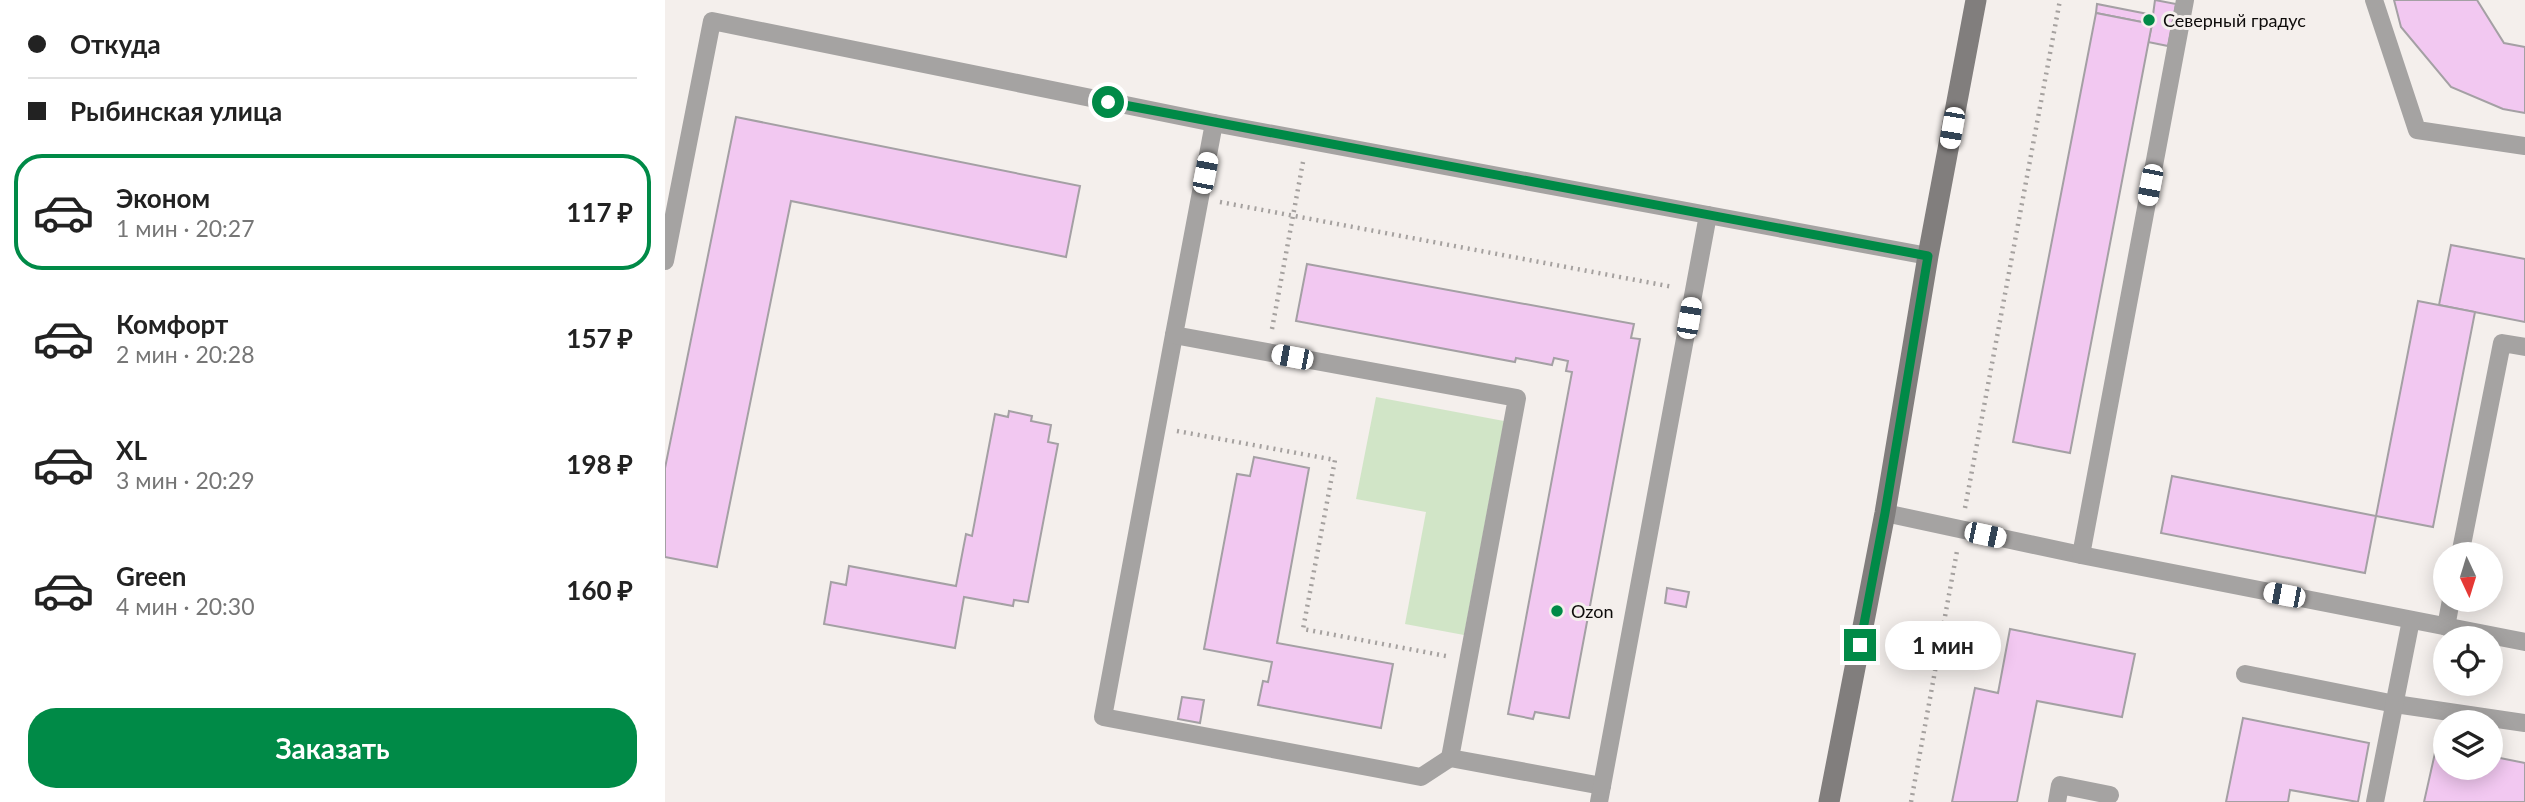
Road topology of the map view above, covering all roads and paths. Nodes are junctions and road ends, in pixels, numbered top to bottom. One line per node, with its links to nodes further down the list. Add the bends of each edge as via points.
1 (1976, 0): 11 (main road)
2 (2060, 0): 19 (path)
3 (2185, 0): 21 (lane)
4 (2374, 0): 7 (lane, via 2417,130)
5 (1214, 123): 6 (lane); 8 (lane); 12 (lane, via 712,21)
6 (1307, 140): 9 (lane); 10 (path)
7 (2525, 146)
8 (1200, 198): 10 (path); 14 (lane)
9 (1708, 215): 11 (lane); 13 (lane)
10 (1293, 216): 13 (path); 16 (path)
11 (1928, 256): 18 (main road)
12 (665, 261)
13 (1694, 290): 31 (lane)
14 (1174, 335): 16 (lane); 17 (lane)
15 (2525, 348): 20 (lane, via 2502,343)
16 (1267, 352): 26 (lane, via 1517,398)
17 (1157, 427): 26 (path, via 1335,460 1303,629); 30 (lane, via 1103,717 1422,777)
18 (1885, 513): 19 (lane); 33 (main road)
19 (1961, 530): 21 (lane); 34 (path)
20 (2463, 542)
21 (2081, 555): 22 (lane)
22 (2411, 620): 23 (lane); 28 (lane)
23 (2441, 626)
24 (2503, 638): 25 (lane)
25 (2525, 642)
26 (1468, 660): 30 (lane)
27 (2245, 674): 28 (lane)
28 (2395, 704): 29 (lane); 36 (lane)
29 (2525, 723)
30 (1450, 758): 31 (lane)
31 (1600, 794)
32 (2110, 795): 35 (lane, via 2060,785)
33 (1829, 802)
34 (1910, 802)
35 (2057, 802)
36 (2375, 802)

